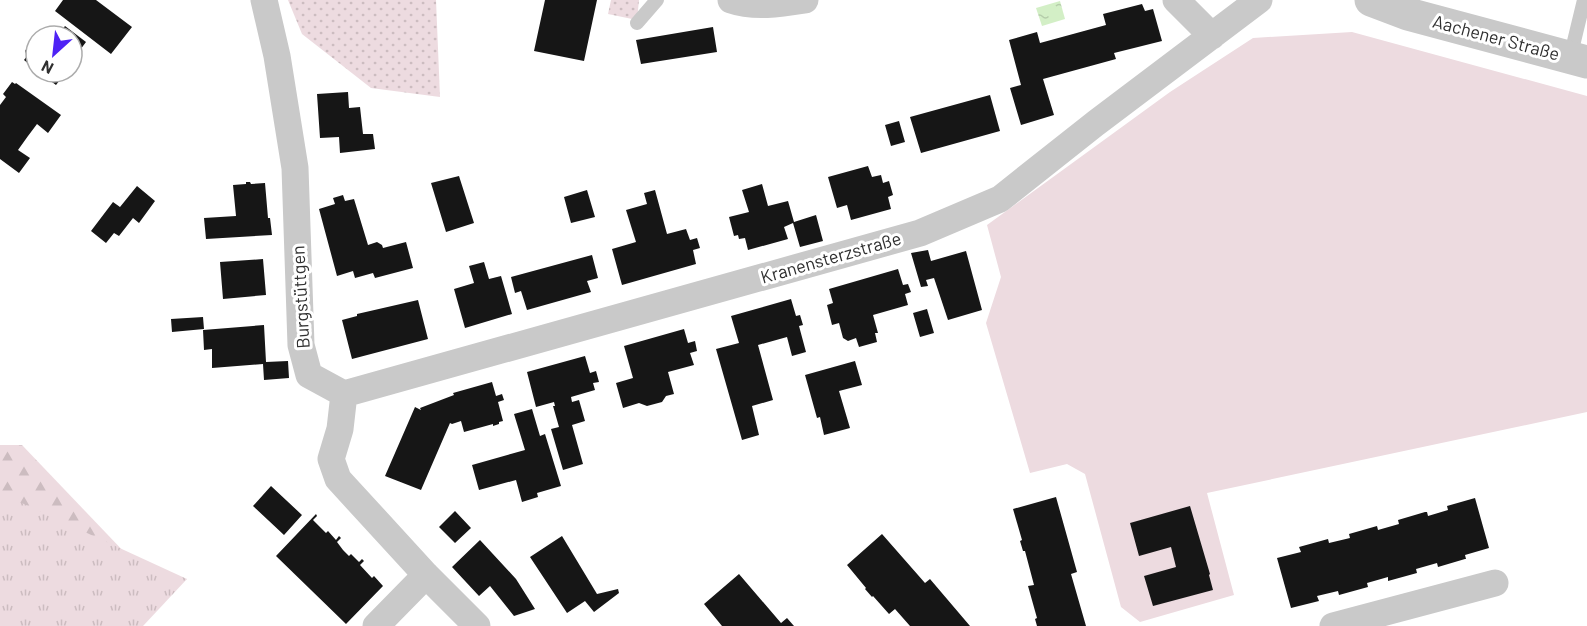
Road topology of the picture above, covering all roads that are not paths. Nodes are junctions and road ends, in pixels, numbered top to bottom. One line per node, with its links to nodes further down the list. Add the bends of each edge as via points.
1 (264, 0): 12 (street, Burgstüttgen, via 295,168 301,345 309,375)
2 (657, 0): 9 (lane)
3 (730, 0): 4 (street, via 742,4 780,4)
4 (805, 0)
5 (1176, 0): 10 (street)
6 (1259, 0): 10 (street, Kranensterzstraße)
7 (1371, 0): 11 (street, Aachener Straße, via 1408,14)
8 (1584, 0): 11 (lane)
9 (637, 23)
10 (1212, 36): 12 (street, Kranensterzstraße, via 1000,200 920,233)
11 (1578, 60)
12 (344, 394): 13 (street, via 331,459 338,479)
13 (426, 575): 15 (street); 16 (street)
14 (1494, 583): 17 (street)
15 (376, 626)
16 (477, 626)
17 (1333, 626)

